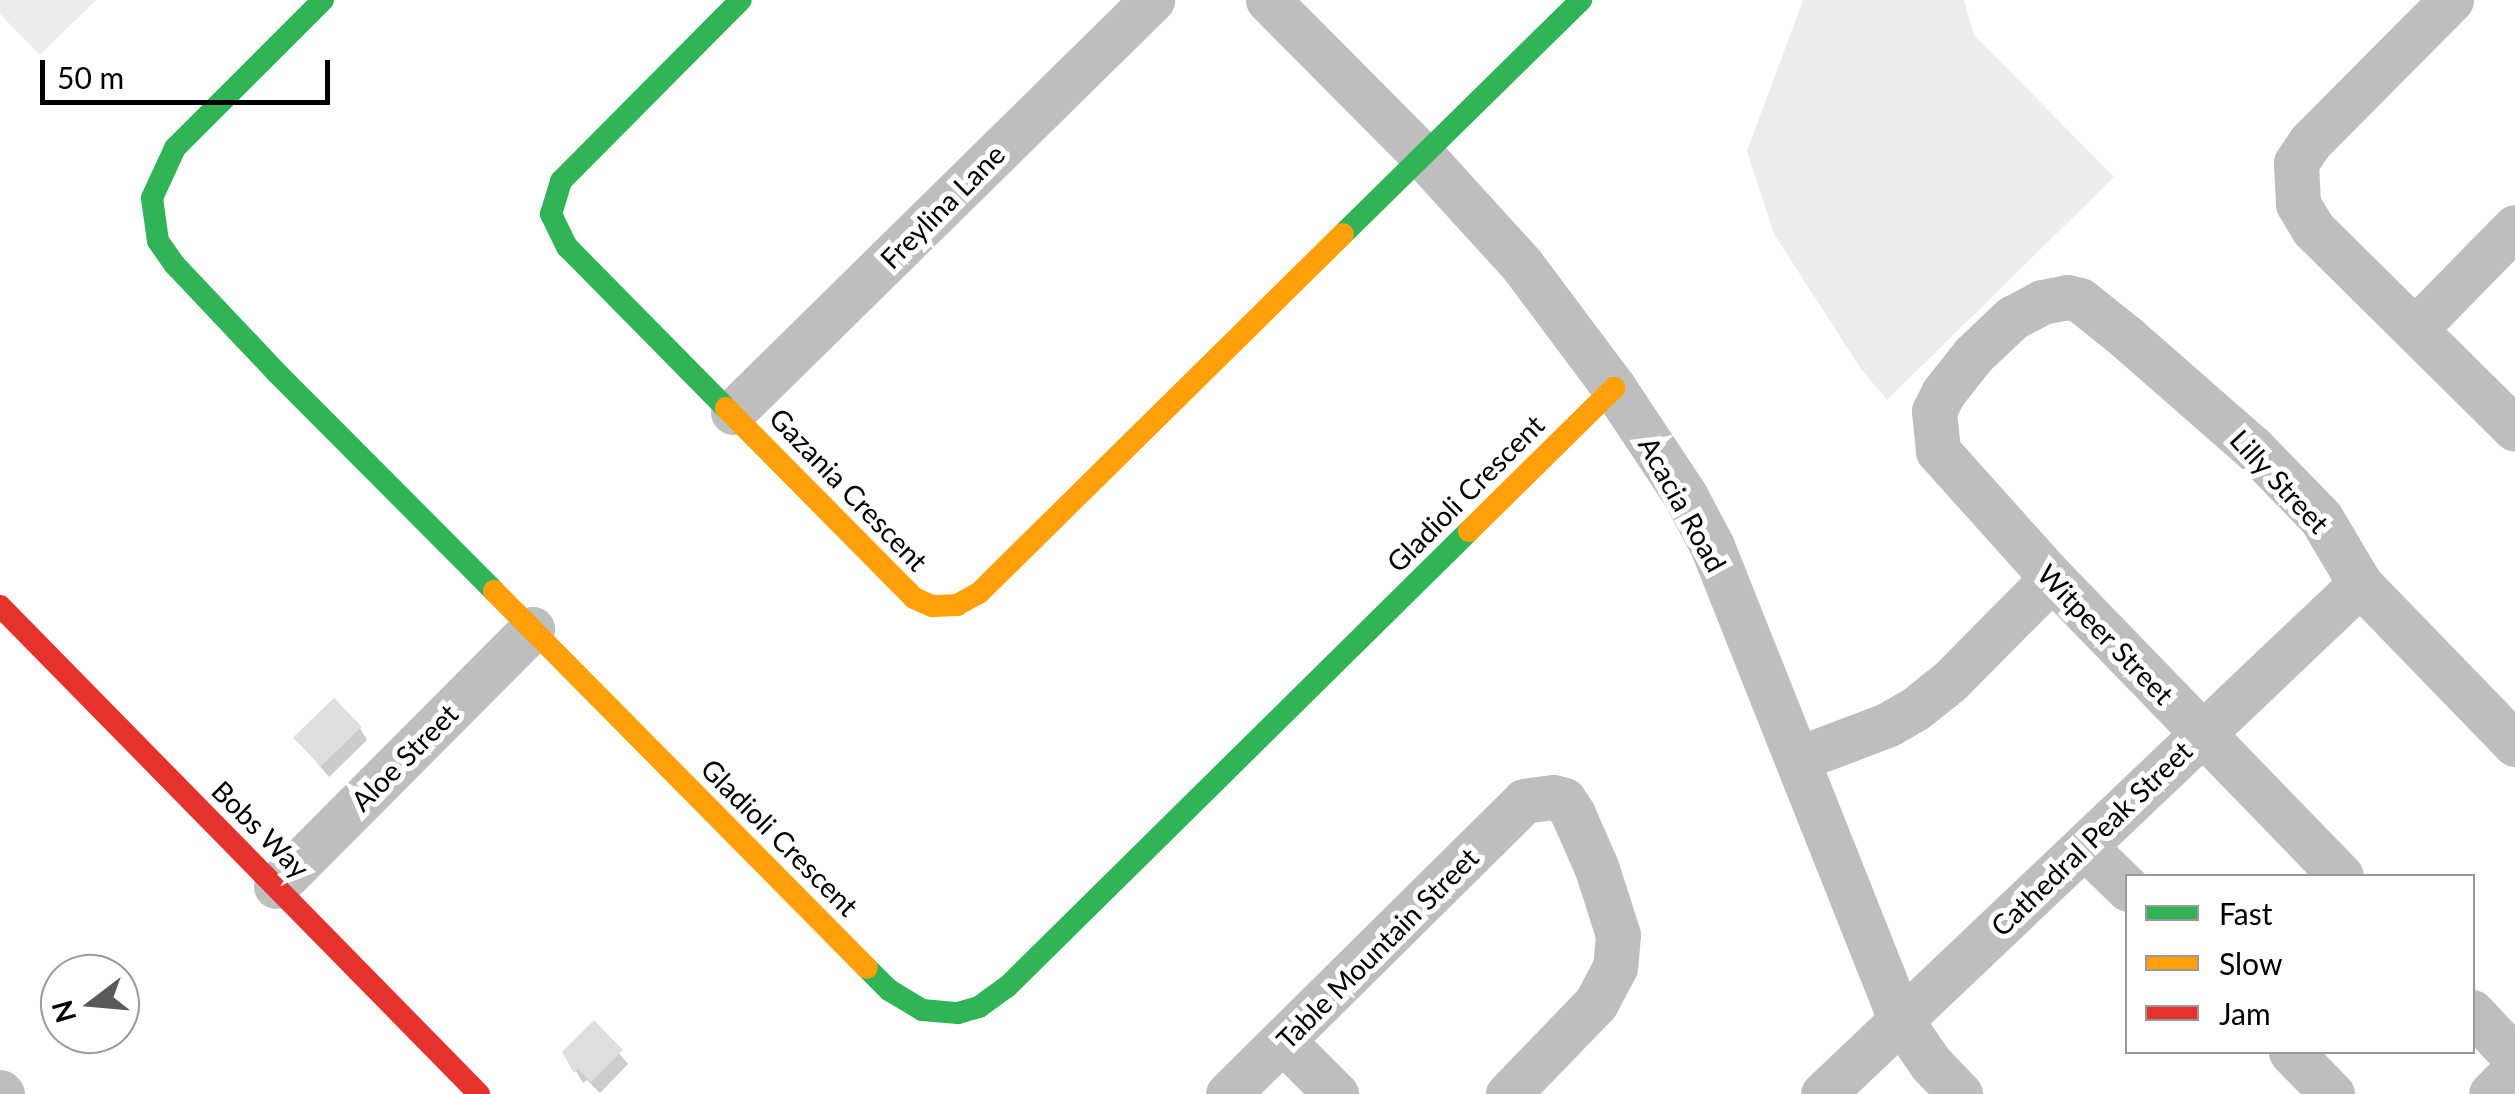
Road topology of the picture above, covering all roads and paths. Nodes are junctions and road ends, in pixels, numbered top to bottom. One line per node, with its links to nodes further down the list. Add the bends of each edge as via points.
1 (323, 0): 17 (street, Gladioli Crescent, via 175,148 152,198 158,241 277,373)
2 (741, 0): 12 (street, Gazania Crescent, via 561,181 551,214 567,247)
3 (1152, 0): 12 (street, Freylina Lane)
4 (1268, 0): 7 (street, Acacia Road)
5 (1581, 0): 7 (street)
6 (2451, 0): 10 (street, via 2296,162 2298,204 2313,229)
7 (1422, 155): 11 (street, Acacia Road, via 1522,265); 12 (street, Gazania Crescent, via 979,593 957,605 932,606 914,598)
8 (2515, 227): 10 (street)
9 (2056, 297): 14 (street, Witpeer Street, via 2012,318 1973,355 1934,411 1933,435 1956,475); 15 (street, Lilly Street, via 2080,300 2252,447 2321,518)
10 (2416, 328): 13 (street)
11 (1614, 388): 17 (street, Gladioli Crescent, via 1008,987 958,1013 922,1010 889,990); 20 (street, Acacia Road, via 1712,546)
12 (733, 412)
13 (2515, 429)
14 (2052, 578): 18 (street, Witpeer Street); 20 (street, via 1915,708)
15 (2360, 584): 18 (street, Cathedral Peak Street); 19 (street, Lilly Street)
16 (0, 606): 23 (street, Bobs Way)
17 (532, 628): 23 (street, Aloe Street)
18 (2201, 733): 21 (street, Cathedral Peak Street); 22 (street, Witpeer Street)
19 (2515, 744)
20 (1797, 759): 26 (street, Acacia Road)
21 (2084, 846): 24 (street); 26 (street, Cathedral Peak Street)
22 (2339, 874)
23 (276, 886): 31 (street, Bobs Way)
24 (2125, 886)
25 (2475, 1015): 29 (street)
26 (1900, 1019): 35 (street, Cathedral Peak Street); 36 (street, Acacia Road)
27 (1284, 1042): 32 (street, Table Mountain Street); 33 (street); 34 (street, Table Mountain Street, via 1524,802 1564,800 1583,832 1618,935 1616,967 1596,1003)
28 (2292, 1054): 37 (street)
29 (2515, 1058)
30 (2515, 1070): 38 (street)
31 (479, 1094)
32 (1228, 1094)
33 (1336, 1094)
34 (1508, 1094)
35 (1823, 1094)
36 (1960, 1094)
37 (2332, 1094)
38 (2491, 1094)

